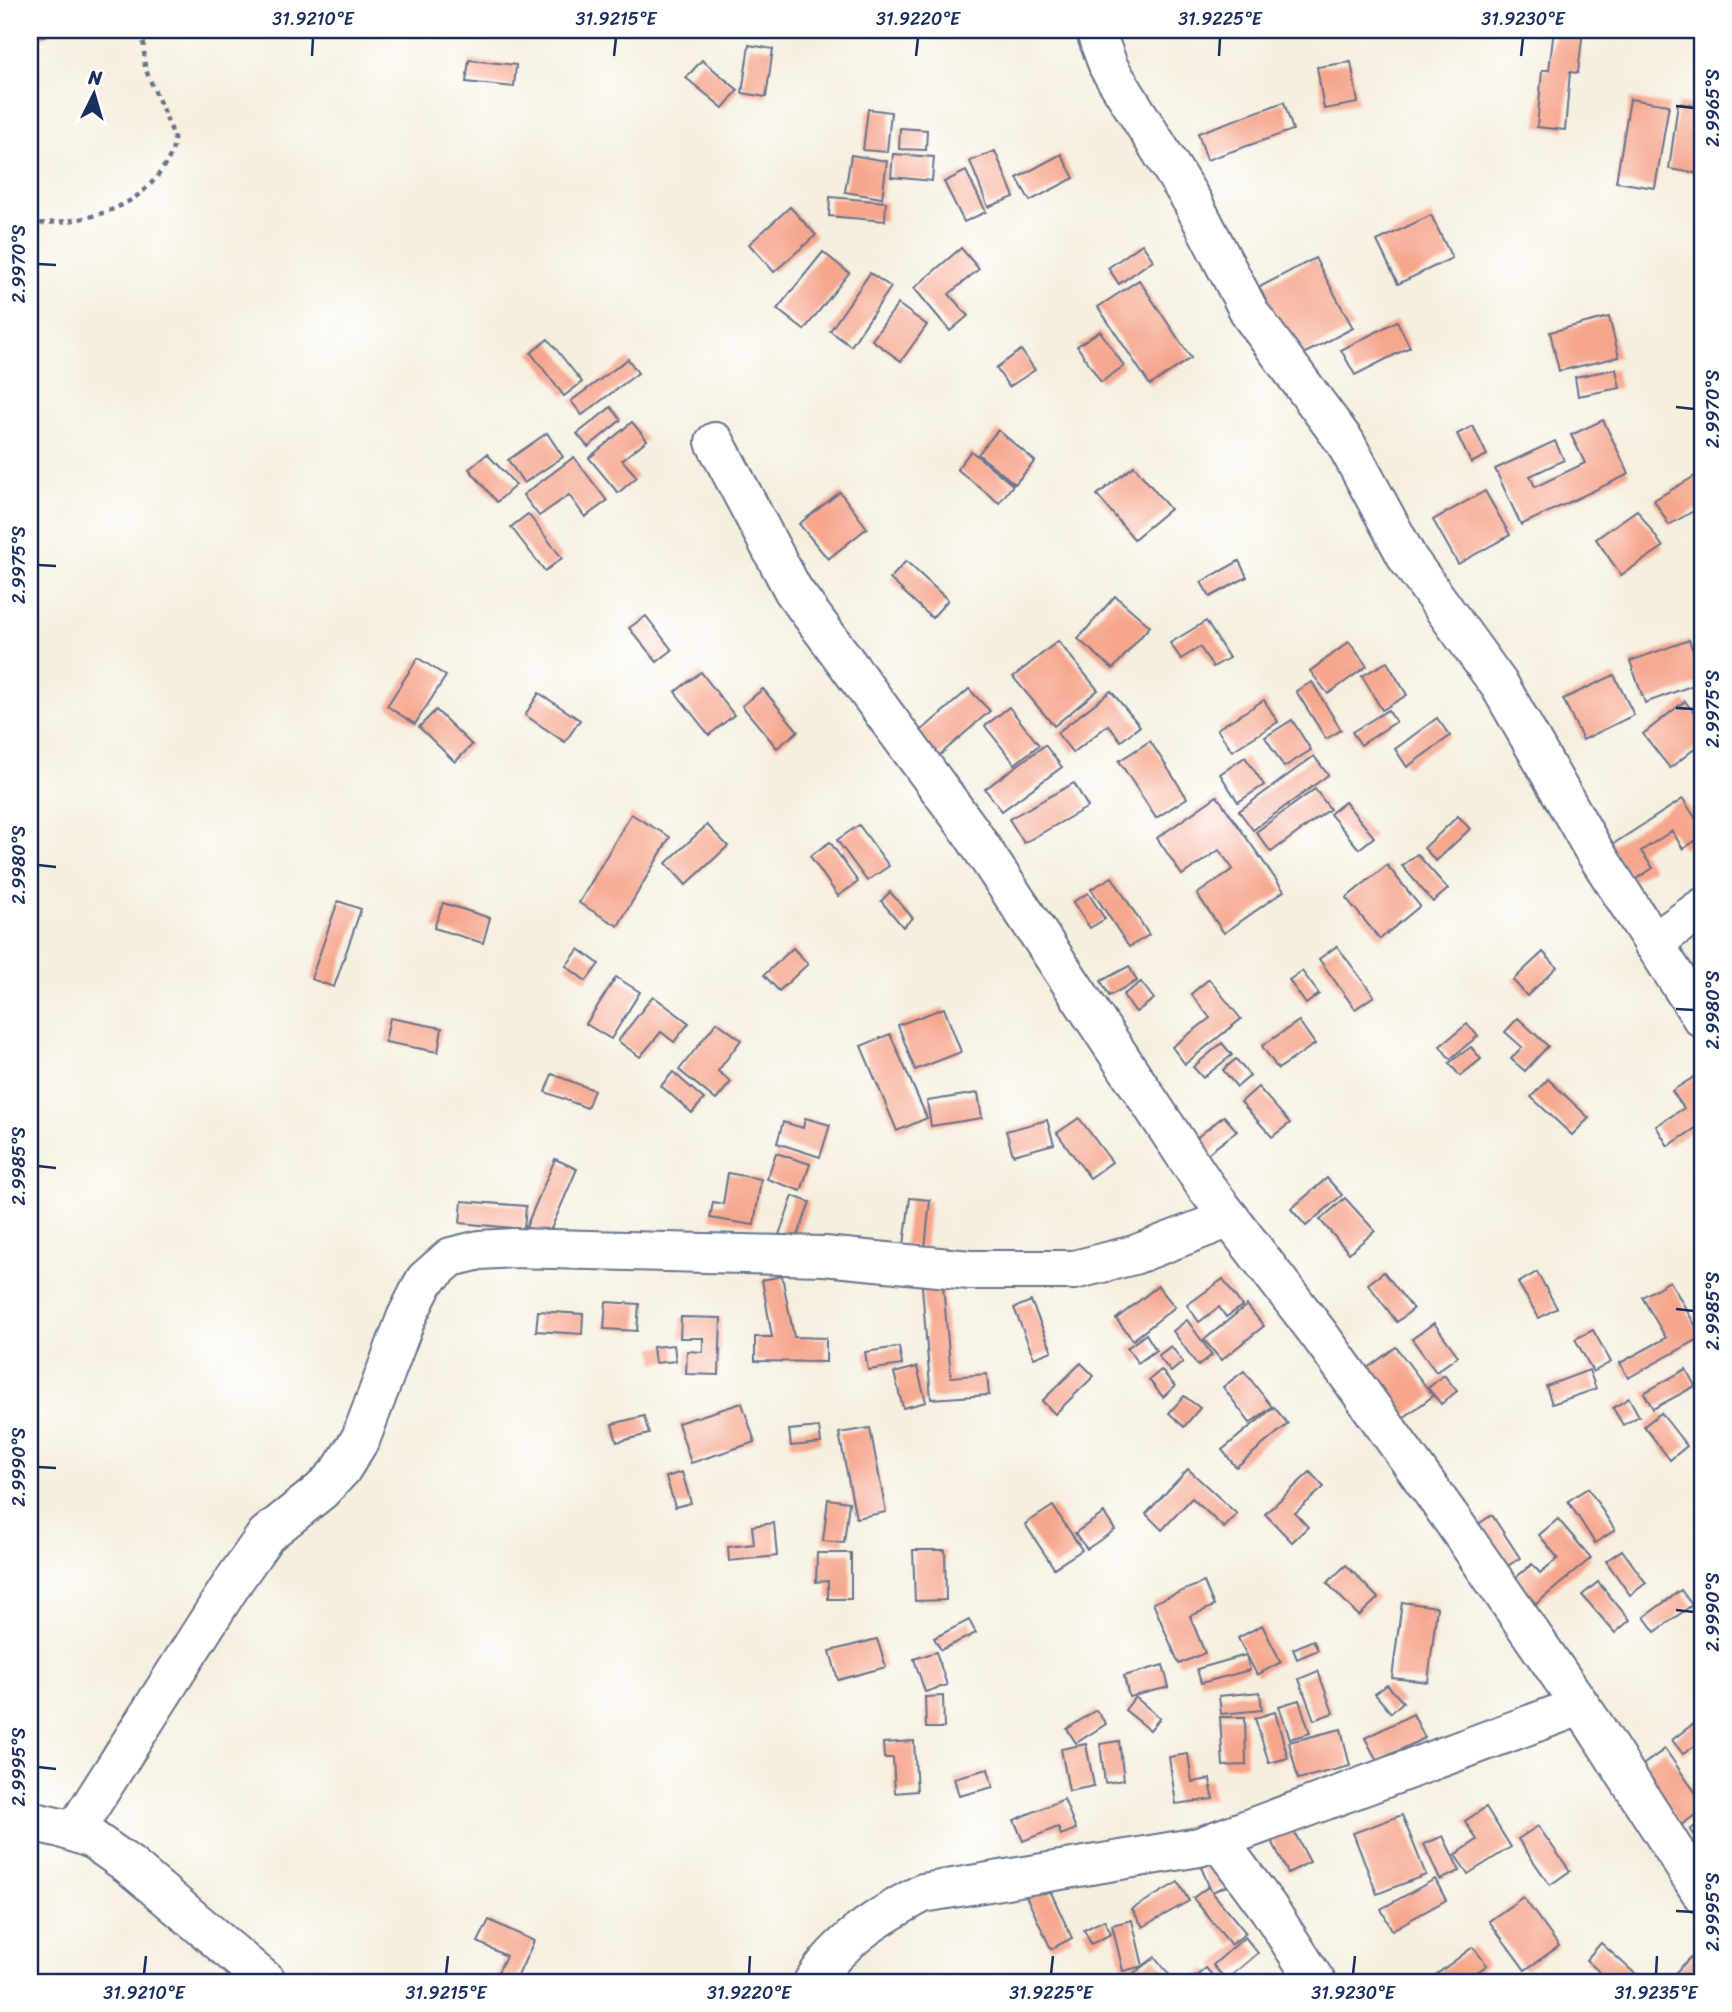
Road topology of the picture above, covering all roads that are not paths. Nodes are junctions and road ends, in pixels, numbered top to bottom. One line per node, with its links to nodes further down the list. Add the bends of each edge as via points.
1 (1095, 30): 4 (street, via 1110,68 1192,201 1251,315 1345,442 1408,559 1500,686)
2 (715, 442): 6 (street, via 793,590 968,829)
3 (1702, 908): 4 (street)
4 (1653, 943): 5 (street)
5 (1702, 1018)
6 (1230, 1218): 7 (street, via 1337,1359); 9 (street, via 1134,1255 1074,1270 970,1270 824,1256 540,1249 480,1250 451,1257 425,1280 361,1438 341,1470 266,1535)
7 (1580, 1706): 10 (street); 11 (street)
8 (30, 1821): 9 (street)
9 (74, 1832): 12 (street, via 130,1865)
10 (1218, 1840): 13 (street, via 1199,1847 923,1893 850,1937); 14 (street)
11 (1702, 1894)
12 (267, 1982)
13 (813, 1982)
14 (1316, 1982)

